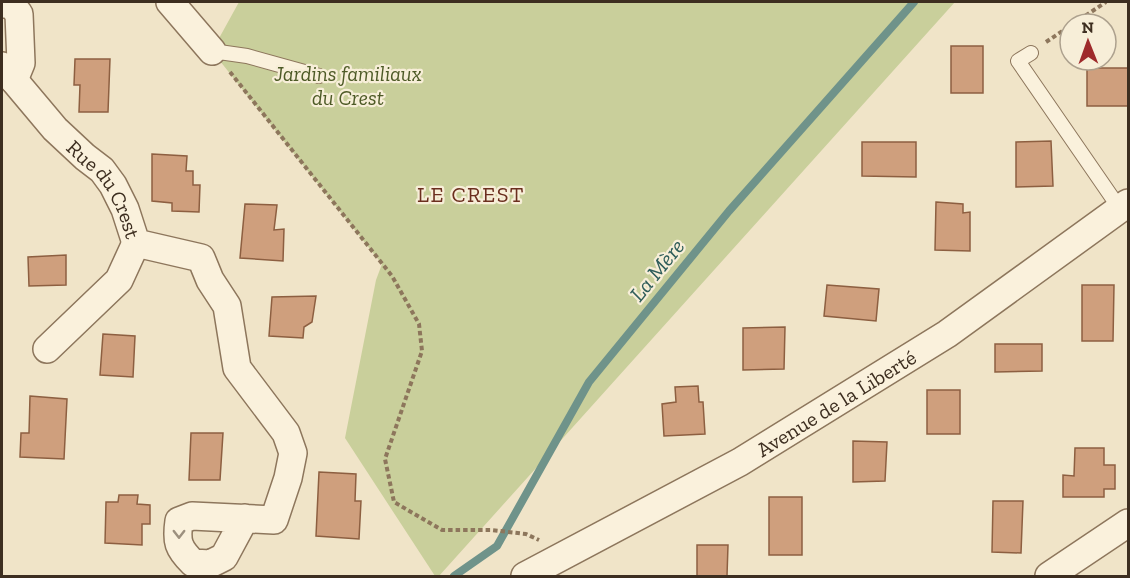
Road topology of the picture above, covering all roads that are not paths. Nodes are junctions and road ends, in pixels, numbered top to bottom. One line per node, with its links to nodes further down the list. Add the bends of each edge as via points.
1 (171, 2): 3 (street)
2 (2, 4): 5 (street, via 11,4 19,14 21,63)
3 (212, 51): 6 (lane, via 247,56)
4 (1031, 53): 7 (lane, via 1018,61)
5 (8, 73): 8 (street, Rue du Crest, via 55,129 102,170 125,209)
6 (319, 76)
7 (1124, 206): 12 (street, Avenue de la Liberté, via 947,334 740,462)
8 (136, 243): 9 (street, via 119,280); 10 (street, Rue du Crest, via 201,258 227,306 237,368 286,433 293,453 274,520)
9 (47, 349)
10 (245, 518)
11 (1128, 523): 13 (street)
12 (525, 576)
13 (1049, 576)

